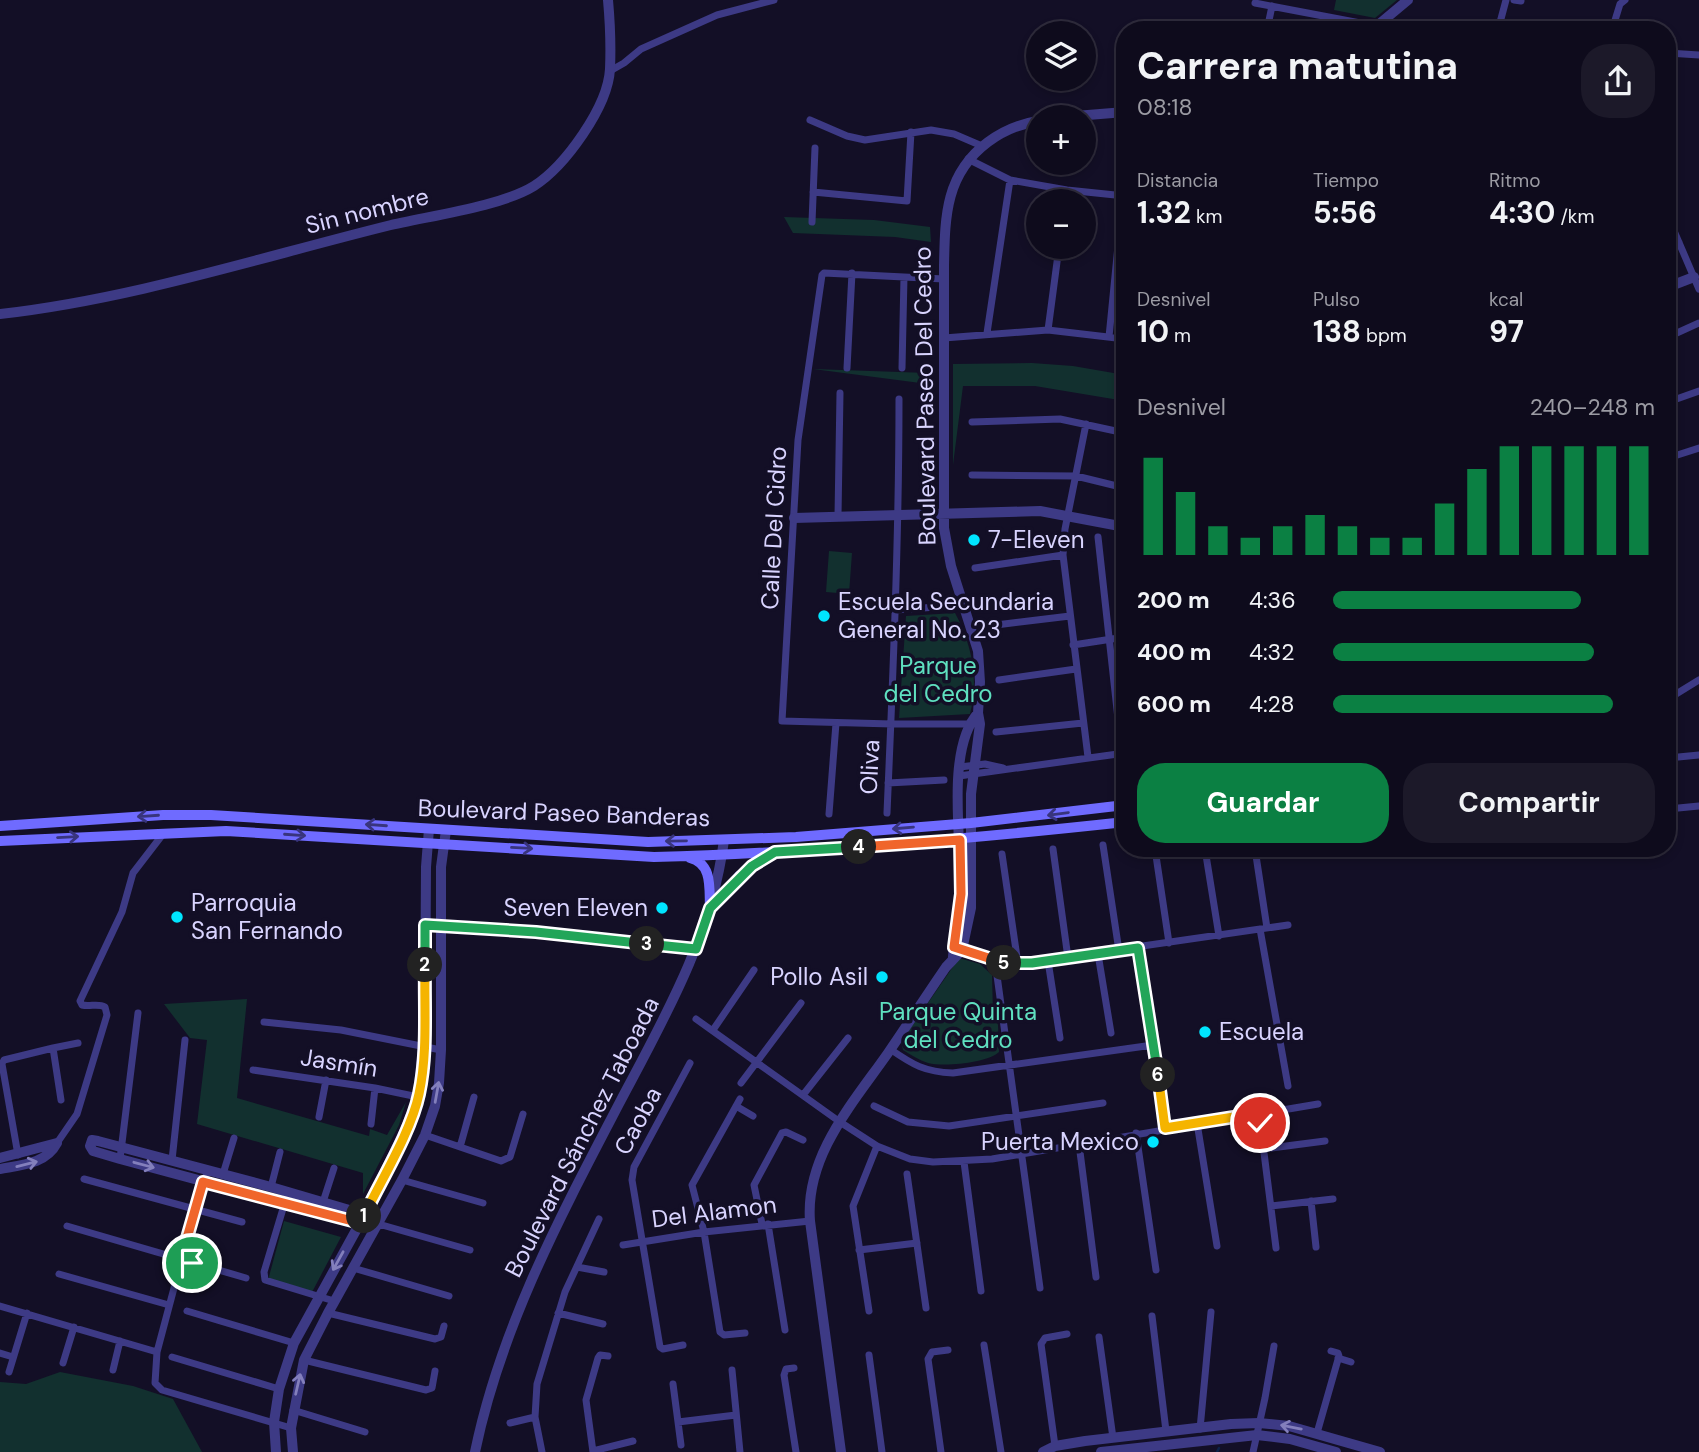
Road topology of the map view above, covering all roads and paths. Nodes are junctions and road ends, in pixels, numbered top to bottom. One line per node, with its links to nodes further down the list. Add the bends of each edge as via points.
1 (608, 0): 17 (street, Sin nombre)
2 (774, 0): 17 (street, via 717,15 641,49)
3 (1409, 0): 12 (street)
4 (1506, 0): 13 (street)
5 (1514, 0): 7 (street)
6 (1625, 0): 14 (street)
7 (1521, 1)
8 (1255, 3): 9 (street)
9 (1272, 6): 10 (street); 11 (street)
10 (1269, 21)
11 (1342, 21)
12 (1383, 21)
13 (1500, 21)
14 (1615, 21)
15 (1676, 54): 16 (street)
16 (1699, 55)
17 (610, 71): 43 (street, Sin nombre, via 601,99 570,153 534,186 510,197 139,291)
18 (1116, 113): 19 (street)
19 (1096, 114)
20 (810, 120): 22 (street, via 865,140)
21 (1026, 125): 23 (street, Boulevard Paseo Del Cedro, via 1001,132)
22 (911, 132): 23 (street, via 954,134); 28 (street, via 907,201)
23 (982, 146): 25 (street, Boulevard Paseo Del Cedro)
24 (815, 148): 28 (street)
25 (968, 159): 26 (street); 40 (street, Boulevard Paseo Del Cedro, via 949,200)
26 (1010, 180): 27 (street); 46 (street)
27 (1061, 189)
28 (813, 192): 31 (street)
29 (1096, 193): 30 (street)
30 (1116, 194)
31 (812, 222)
32 (1676, 235): 33 (street)
33 (1679, 242): 34 (street); 39 (street)
34 (1676, 243)
35 (1057, 259): 45 (street)
36 (1116, 271): 48 (street)
37 (852, 273): 38 (street, Calle Del Cidro); 51 (street); 69 (street, Calle Del Cidro, via 822,275 798,440)
38 (904, 277): 40 (street, Calle Del Cidro); 52 (street)
39 (1694, 277): 41 (street); 42 (street)
40 (944, 279): 49 (street, Boulevard Paseo Del Cedro)
41 (1676, 285)
42 (1699, 289)
43 (0, 314)
44 (1699, 323): 47 (street)
45 (1048, 330): 46 (street); 48 (street)
46 (987, 333): 49 (street)
47 (1676, 333)
48 (1109, 337): 50 (street)
49 (944, 338): 65 (street, Boulevard Paseo Del Cedro)
50 (1116, 338)
51 (847, 368)
52 (902, 368)
53 (1699, 391): 56 (street)
54 (840, 393): 66 (street)
55 (899, 399): 67 (street, Oliva)
56 (1676, 399)
57 (972, 422): 58 (street, via 1036,418)
58 (1086, 424): 59 (street); 63 (street)
59 (1116, 431)
60 (1699, 448): 61 (street)
61 (1676, 455)
62 (971, 475): 63 (street)
63 (1076, 476): 64 (street); 68 (street)
64 (1116, 486)
65 (943, 514): 67 (street); 68 (street, via 1040,511); 74 (street, Boulevard Paseo Del Cedro, via 948,557)
66 (838, 516): 67 (street); 69 (street)
67 (899, 516): 75 (street, Oliva)
68 (1068, 516): 70 (street); 72 (street)
69 (794, 518): 87 (street, Calle Del Cidro, via 782,721)
70 (1116, 525)
71 (1098, 537): 79 (street)
72 (1063, 555): 73 (street); 76 (street)
73 (975, 568)
74 (963, 605): 75 (street); 86 (street, Boulevard Paseo Del Cedro, via 980,666)
75 (896, 610): 89 (street, Oliva)
76 (1070, 616): 77 (street); 80 (street)
77 (996, 625)
78 (1116, 638): 79 (street)
79 (1110, 639): 80 (street); 85 (street)
80 (1073, 645): 81 (street)
81 (1076, 669): 82 (street); 88 (street)
82 (999, 680)
83 (1699, 680): 84 (street)
84 (1676, 694)
85 (1116, 698)
86 (976, 720): 89 (street, Calle Del Cidro); 95 (street); 96 (street)
87 (836, 723): 89 (street, Calle Del Cidro); 103 (street)
88 (1083, 723): 90 (street); 93 (street)
89 (892, 724): 98 (street, Oliva)
90 (996, 732)
91 (1116, 754): 93 (street)
92 (1699, 755): 94 (street)
93 (1088, 757): 95 (street)
94 (1676, 757)
95 (973, 770): 96 (street); 104 (street)
96 (959, 771): 106 (street)
97 (944, 779): 98 (street)
98 (888, 783): 102 (street, Oliva)
99 (1116, 806): 104 (main road, Boulevard Paseo Banderas, one-way to 104)
100 (1699, 806): 101 (street)
101 (1676, 807)
102 (887, 813)
103 (829, 814)
104 (971, 823): 106 (main road, Boulevard Paseo Banderas); 111 (street)
105 (1116, 823): 111 (main road, Boulevard Paseo Banderas)
106 (959, 824): 111 (street); 112 (main road, Boulevard Paseo Banderas, one-way to 112)
107 (0, 826): 108 (main road, Boulevard Paseo Banderas, one-way to 107, via 211,815)
108 (429, 829): 109 (main road, Boulevard Paseo Banderas); 114 (street)
109 (446, 830): 112 (main road, Boulevard Paseo Banderas, one-way to 109, via 648,842); 116 (street)
110 (163, 833): 113 (main road, Boulevard Paseo Banderas, one-way to 110); 114 (main road, Boulevard Paseo Banderas, one-way to 114, via 235,832); 188 (street, via 133,873 122,912 80,1001 87,1007 106,1007 107,1015 77,1114)
111 (966, 839): 118 (main road, Boulevard Paseo Banderas); 135 (street)
112 (724, 840): 120 (street, Boulevard Sánchez Taboada)
113 (0, 841)
114 (427, 845): 116 (main road, Boulevard Paseo Banderas); 126 (street)
115 (1102, 845): 134 (street)
116 (443, 846): 121 (main road, Boulevard Paseo Banderas, one-way to 121); 127 (street)
117 (1053, 849): 137 (street)
118 (775, 852): 120 (main road, Boulevard Paseo Banderas); 125 (main road, via 739,876)
119 (1002, 854): 140 (street)
120 (722, 855): 121 (main road, Boulevard Paseo Banderas); 125 (street, Boulevard Sánchez Taboada)
121 (685, 856): 125 (main road, via 699,860 705,868)
122 (1156, 857): 131 (street)
123 (1206, 857): 130 (street)
124 (1256, 857): 129 (street)
125 (710, 908): 133 (street, Boulevard Sánchez Taboada)
126 (425, 925): 127 (street); 146 (street)
127 (441, 925): 133 (street); 147 (street)
128 (1288, 925): 129 (street)
129 (1264, 929): 130 (street); 165 (street)
130 (1219, 936): 131 (street)
131 (1169, 943): 132 (street)
132 (1138, 948): 134 (street); 154 (street)
133 (696, 949): 311 (street, Boulevard Sánchez Taboada, via 659,1031 545,1247 504,1349)
134 (1119, 951): 136 (street)
135 (956, 952): 138 (street); 157 (street)
136 (1098, 954): 137 (street); 149 (street)
137 (1068, 958): 139 (street)
138 (995, 961): 140 (street); 161 (street)
139 (1048, 961): 140 (street); 151 (street)
140 (1018, 964)
141 (754, 971): 148 (street)
142 (801, 1003): 160 (street)
143 (138, 1013): 191 (street)
144 (696, 1019): 148 (street)
145 (264, 1022): 155 (street, via 341,1030)
146 (425, 1024): 147 (street); 155 (street)
147 (442, 1025): 158 (street)
148 (713, 1030): 160 (street)
149 (1111, 1033)
150 (848, 1038): 167 (street)
151 (1060, 1038)
152 (185, 1040): 199 (street)
153 (78, 1043): 156 (street)
154 (1153, 1045): 161 (street); 182 (street)
155 (424, 1047): 158 (street); 168 (street)
156 (53, 1048): 170 (street); 195 (street, via 2,1062)
157 (890, 1049): 161 (street, via 920,1069 935,1073); 179 (street)
158 (441, 1050): 184 (street, one-way to 158, via 439,1083)
159 (690, 1063): 226 (street, Caoba, via 632,1173)
160 (757, 1063): 164 (street); 167 (street)
161 (1009, 1066): 177 (street)
162 (253, 1070): 163 (street, Jasmín)
163 (326, 1080): 166 (street, Jasmín); 178 (street)
164 (741, 1083)
165 (1288, 1086)
166 (375, 1087): 168 (street, Jasmín); 180 (street)
167 (803, 1096): 179 (street)
168 (418, 1097): 218 (street)
169 (474, 1097): 192 (street)
170 (61, 1100)
171 (1103, 1103): 177 (street)
172 (1318, 1104): 174 (street)
173 (874, 1106): 177 (street, via 908,1122 929,1125)
174 (1259, 1113): 181 (street); 193 (street)
175 (523, 1114): 192 (street, via 506,1160)
176 (753, 1116): 225 (street, via 738,1102 692,1183)
177 (1016, 1116): 196 (street)
178 (319, 1117)
179 (840, 1122): 190 (street); 220 (street, via 813,1180)
180 (371, 1124)
181 (1197, 1124): 182 (street); 229 (street)
182 (1165, 1128): 183 (street)
183 (1136, 1133): 189 (street); 237 (street)
184 (425, 1135): 192 (street); 207 (street)
185 (234, 1138): 204 (street)
186 (803, 1140): 223 (street, via 782,1133 756,1180)
187 (1325, 1141): 193 (street)
188 (57, 1143): 195 (street); 202 (street, one-way to 188, via 34,1163 52,1153)
189 (1079, 1144): 196 (street); 240 (street)
190 (877, 1146): 200 (street, via 910,1159); 233 (street, via 853,1206)
191 (122, 1147): 198 (street); 198 (street, via 95,1140 90,1146); 199 (street)
192 (460, 1147)
193 (1263, 1149): 216 (street)
194 (280, 1152): 209 (street)
195 (18, 1154): 197 (street)
196 (1021, 1154): 200 (street); 242 (street)
197 (0, 1158)
198 (120, 1159): 208 (street, one-way to 208)
199 (172, 1160): 203 (street)
200 (964, 1162): 243 (street)
201 (334, 1168): 213 (street)
202 (0, 1169)
203 (208, 1170): 204 (street); 208 (street)
204 (223, 1174): 209 (street)
205 (907, 1174): 227 (street)
206 (84, 1180): 217 (street)
207 (402, 1181): 215 (street); 222 (street)
208 (203, 1182): 214 (street); 217 (street)
209 (271, 1186): 210 (street)
210 (288, 1192): 213 (street); 214 (street)
211 (1333, 1199): 212 (street)
212 (1311, 1201): 216 (street); 230 (street)
213 (323, 1202): 218 (street)
214 (284, 1203): 218 (street); 244 (street, via 264,1276 268,1282)
215 (483, 1203)
216 (1271, 1206): 231 (street)
217 (195, 1209): 221 (street); 234 (street)
218 (363, 1218): 222 (street); 244 (street, one-way to 244)
219 (599, 1219): 235 (street)
220 (810, 1221): 223 (street, Del Alamon); 315 (street)
221 (242, 1222)
222 (379, 1224): 232 (street); 236 (street)
223 (765, 1224): 225 (street, Del Alamon); 260 (street)
224 (68, 1226): 234 (street)
225 (704, 1232): 226 (street, Del Alamon); 261 (street, via 720,1332)
226 (641, 1241): 228 (street, Del Alamon); 266 (street, Caoba, via 660,1347)
227 (917, 1244): 233 (street); 249 (street)
228 (623, 1245)
229 (1217, 1247)
230 (1316, 1247)
231 (1276, 1248)
232 (470, 1250)
233 (859, 1250): 251 (street)
234 (181, 1259): 241 (street); 247 (street)
235 (577, 1267): 238 (street); 255 (street)
236 (353, 1268): 245 (street); 246 (street)
237 (1156, 1270)
238 (604, 1272)
239 (59, 1274): 247 (street)
240 (1096, 1277)
241 (246, 1279)
242 (1040, 1288)
243 (982, 1291)
244 (319, 1295): 246 (street); 265 (street)
245 (449, 1296)
246 (334, 1301): 254 (street)
247 (169, 1305): 271 (street)
248 (0, 1306): 253 (street)
249 (926, 1308)
250 (187, 1311): 265 (street)
251 (869, 1311)
252 (1211, 1312): 296 (street)
253 (27, 1313): 259 (street); 275 (street)
254 (328, 1313): 258 (street, via 435,1339 441,1337); 278 (street)
255 (558, 1313): 257 (street); 290 (street, via 537,1384)
256 (1152, 1316): 298 (street)
257 (603, 1324)
258 (444, 1326)
259 (74, 1327): 264 (street); 280 (street)
260 (785, 1330)
261 (745, 1333)
262 (1067, 1334): 305 (street, via 1045,1338 1041,1344)
263 (1099, 1337): 302 (street)
264 (120, 1341): 271 (street); 282 (street)
265 (294, 1343): 287 (street)
266 (683, 1345)
267 (984, 1345): 318 (street)
268 (1274, 1346): 294 (street)
269 (948, 1350): 317 (street, via 932,1352 928,1359)
270 (1331, 1351): 277 (street, via 1338,1353)
271 (157, 1352): 291 (street, via 155,1383 162,1390)
272 (0, 1353): 275 (street)
273 (869, 1354): 316 (street)
274 (608, 1356): 307 (street, via 598,1358 586,1399)
275 (13, 1357): 284 (street)
276 (172, 1357): 287 (street)
277 (1338, 1358): 279 (street); 299 (street)
278 (304, 1360): 285 (street, via 426,1390 432,1388); 288 (street, one-way to 278)
279 (1351, 1362)
280 (63, 1363)
281 (794, 1368): 314 (street, via 786,1369 784,1375)
282 (113, 1370)
283 (732, 1370): 289 (street)
284 (9, 1371)
285 (435, 1371)
286 (673, 1384): 292 (street)
287 (279, 1389): 291 (street)
288 (293, 1410): 295 (street); 297 (street)
289 (736, 1415): 292 (street); 313 (street)
290 (535, 1417): 293 (street); 312 (street)
291 (274, 1422): 295 (street); 309 (street)
292 (678, 1422): 304 (street)
293 (510, 1423)
294 (1259, 1423): 296 (street); 299 (street, one-way to 294); 301 (street)
295 (291, 1428): 310 (street)
296 (1200, 1429): 298 (street)
297 (365, 1432)
298 (1166, 1432): 300 (street)
299 (1317, 1433): 323 (street)
300 (1138, 1435): 302 (street); 308 (street)
301 (1257, 1436): 306 (street, via 1280,1437); 308 (street); 321 (street)
302 (1114, 1438): 305 (street)
303 (633, 1441): 307 (street)
304 (681, 1445)
305 (1055, 1446): 319 (street)
306 (1306, 1448): 322 (street)
307 (593, 1451)
308 (1138, 1451): 320 (street)
309 (276, 1452)
310 (293, 1452)
311 (475, 1452)
312 (542, 1452)
313 (740, 1452)
314 (796, 1452)
315 (841, 1452)
316 (882, 1452)
317 (941, 1452)
318 (1001, 1452)
319 (1043, 1452)
320 (1101, 1452)
321 (1253, 1452)
322 (1336, 1452)
323 (1380, 1452)

